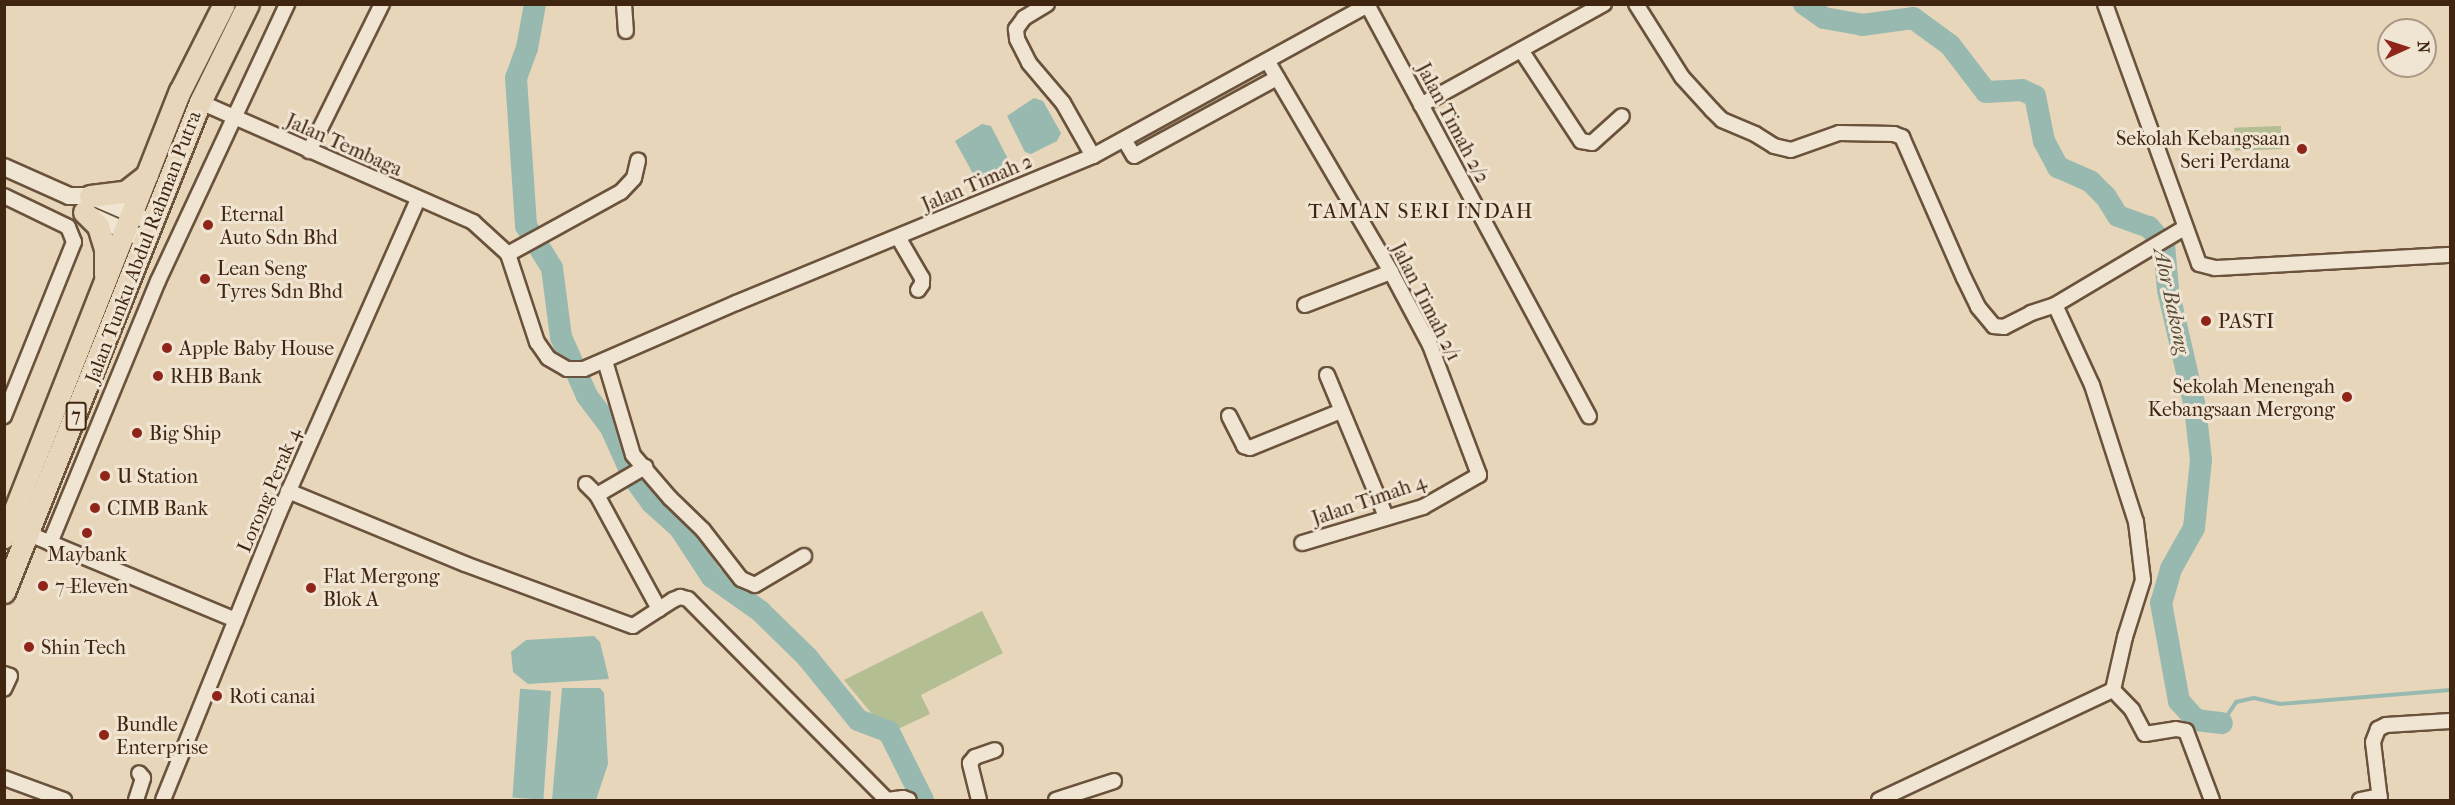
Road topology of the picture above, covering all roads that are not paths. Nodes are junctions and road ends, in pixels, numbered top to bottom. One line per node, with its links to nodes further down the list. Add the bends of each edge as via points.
1 (224, 4): 24 (main road, Jalan Tunku Abdul Rahman Putra / 7, via 193,63)
2 (248, 4): 15 (main road, Jalan Tunku Abdul Rahman Putra / 7)
3 (287, 4): 18 (street)
4 (382, 4): 20 (street)
5 (624, 4): 11 (street)
6 (1047, 4): 21 (street, via 1024,18 1016,29 1017,39 1029,63 1063,103)
7 (1605, 4): 12 (street)
8 (1636, 4): 38 (street, via 1682,77 1722,120 1791,150 1839,133 1902,137 1964,278 1994,326 2004,327 2031,312)
9 (2105, 4): 30 (street)
10 (1369, 5): 13 (street, Jalan Timah 2); 16 (street, Jalan Timah 2/2)
11 (626, 31)
12 (1521, 50): 16 (street); 17 (street, via 1581,141 1592,143)
13 (1268, 62): 14 (street, Jalan Timah 2/1); 19 (street, Jalan Timah 2)
14 (1277, 78): 19 (street, via 1134,156); 34 (street, Jalan Timah 2/1)
15 (200, 102): 18 (street, Jalan Tembaga); 29 (main road, Jalan Tunku Abdul Rahman Putra / 7)
16 (1421, 105): 46 (street, Jalan Timah 2/2)
17 (1622, 116)
18 (235, 117): 20 (street, Jalan Tembaga); 42 (street)
19 (1125, 141): 21 (street, Jalan Timah 2)
20 (309, 151): 26 (street, Jalan Tembaga)
21 (1093, 156): 31 (street, Jalan Timah 2)
22 (638, 160): 32 (street, via 634,178 621,192)
23 (4, 167): 27 (street)
24 (147, 175): 27 (main road, via 124,192); 28 (main road, Jalan Tunku Abdul Rahman Putra / 7)
25 (4, 196): 44 (street, via 68,227 74,242)
26 (418, 199): 32 (street, Jalan Tembaga, via 473,222); 50 (street, Lorong Perak 4)
27 (81, 202): 28 (street); 35 (main road, via 98,226 103,242)
28 (129, 223): 29 (main road); 35 (main road, Jalan Tunku Abdul Rahman Putra / 7)
29 (150, 231): 40 (main road, Jalan Tunku Abdul Rahman Putra / 7)
30 (2178, 232): 33 (street, via 2205,267); 38 (street)
31 (898, 237): 36 (street, via 922,278); 39 (street, Jalan Timah 2)
32 (508, 254): 39 (street, Jalan Timah 2, via 537,342 552,362 567,369 584,369)
33 (2451, 255)
34 (1391, 272): 37 (street); 48 (street, Jalan Timah 2/1, via 1435,356)
35 (105, 285): 54 (main road, Jalan Tunku Abdul Rahman Putra / 7)
36 (918, 290)
37 (1305, 305)
38 (2055, 305): 61 (street, via 2092,385 2136,522 2143,580)
39 (605, 362): 47 (street)
40 (95, 369): 42 (street); 53 (main road, Jalan Tunku Abdul Rahman Putra / 7)
41 (1327, 375): 43 (street)
42 (117, 379): 55 (street)
43 (1341, 411): 45 (street, via 1250,448 1244,446); 52 (street)
44 (4, 416)
45 (1229, 416)
46 (1589, 416)
47 (637, 471): 51 (street); 57 (street, via 703,530 749,584 756,585)
48 (1479, 475): 52 (street, Jalan Timah 4, via 1423,507)
49 (586, 484): 51 (street)
50 (288, 491): 59 (street, via 465,564 633,626); 60 (street, Lorong Perak 4)
51 (597, 495): 59 (street)
52 (1386, 517): 56 (street, Jalan Timah 4)
53 (29, 534): 55 (street); 58 (main road, Jalan Tunku Abdul Rahman Putra / 7)
54 (4, 537)
55 (50, 543): 60 (street)
56 (1302, 543)
57 (804, 556)
58 (4, 592)
59 (659, 609): 72 (street, via 680,597 694,602)
60 (236, 620): 71 (street, Lorong Perak 4)
61 (2113, 690): 75 (street); 76 (street, via 2132,710 2145,734 2186,731)
62 (2451, 721): 67 (street, via 2386,725 2379,729 2373,742)
63 (994, 750): 73 (street, via 970,763)
64 (139, 773): 70 (street, via 143,778)
65 (4, 778): 69 (street)
66 (1114, 781): 74 (street)
67 (2380, 798): 77 (street)
68 (906, 799): 72 (street)
69 (64, 801)
70 (135, 801)
71 (163, 801)
72 (887, 801)
73 (979, 801)
74 (1056, 801)
75 (1879, 801)
76 (2212, 801)
77 (2360, 801)

